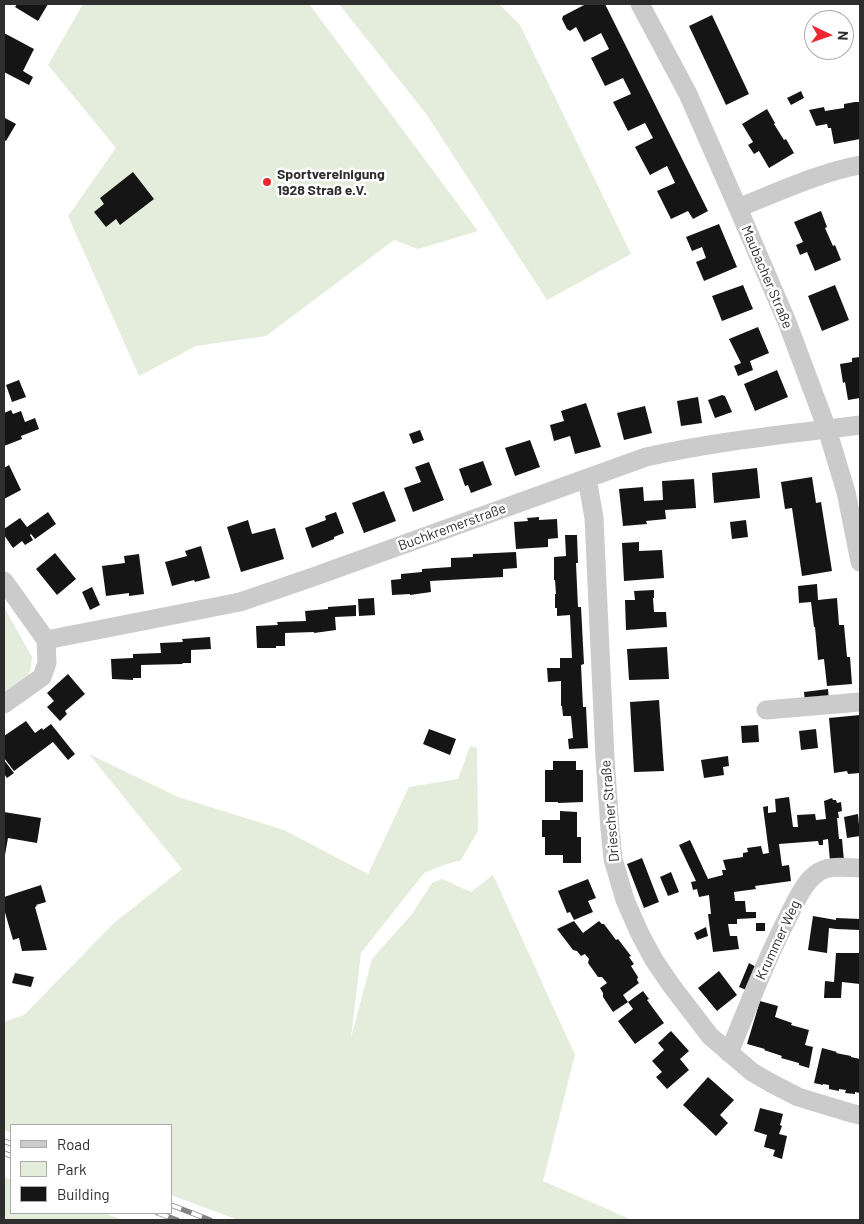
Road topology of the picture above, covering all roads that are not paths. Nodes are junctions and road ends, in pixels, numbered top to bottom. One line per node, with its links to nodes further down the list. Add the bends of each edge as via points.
1 (640, 4): 3 (street, Maubacher Straße, via 688,94)
2 (860, 166): 3 (street, via 824,174)
3 (738, 208): 5 (street, Maubacher Straße)
4 (860, 425): 5 (street, Buchkremerstraße)
5 (827, 429): 6 (street, Buchkremerstraße, via 683,449); 7 (street, Maubacher Straße, via 846,492)
6 (587, 478): 9 (street, Buchkremerstraße, via 240,602); 14 (street, Driescher Straße, via 594,518 613,859 625,900 654,960 705,1029)
7 (860, 562)
8 (4, 581): 9 (street)
9 (46, 640): 11 (street, via 47,664 42,677)
10 (860, 702): 12 (street)
11 (4, 704)
12 (766, 710)
13 (860, 868): 14 (street, Krummer Weg, via 833,867 816,873 810,879 778,935)
14 (729, 1053): 15 (street, Driescher Straße, via 752,1072 798,1097)
15 (860, 1115)

